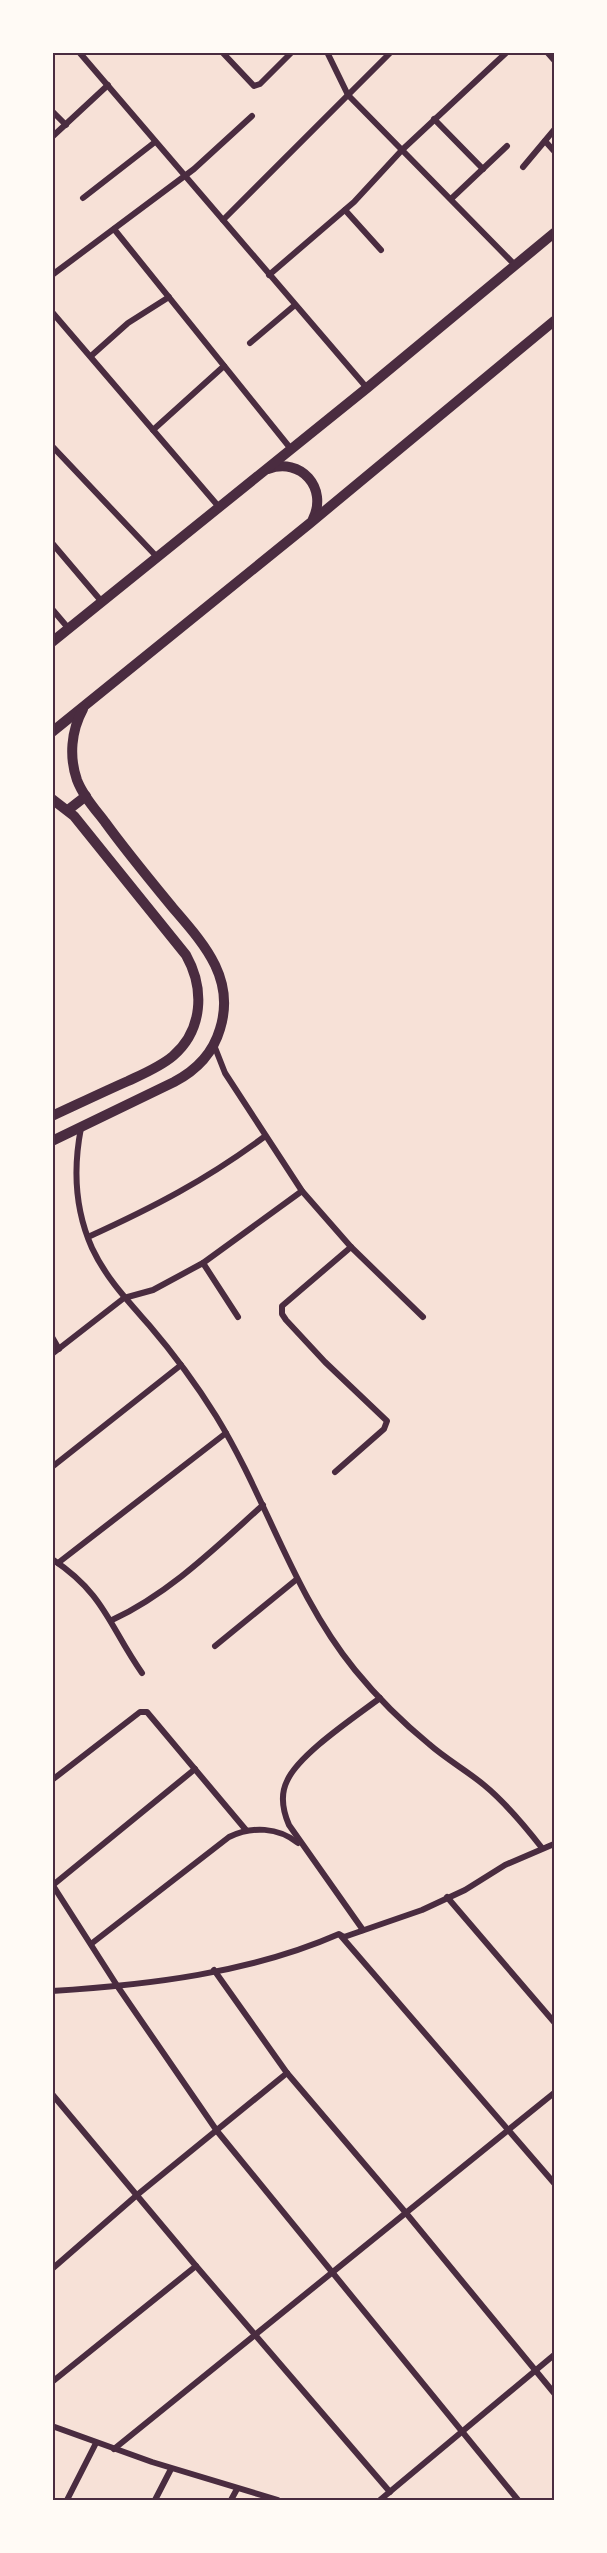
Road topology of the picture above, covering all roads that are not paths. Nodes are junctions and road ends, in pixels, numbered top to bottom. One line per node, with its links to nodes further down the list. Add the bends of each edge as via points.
1 (79, 52): 9 (street)
2 (222, 52): 3 (street, via 254,86)
3 (292, 52)
4 (327, 52): 10 (street)
5 (391, 52): 10 (street)
6 (507, 52): 13 (street)
7 (547, 52): 8 (street)
8 (555, 60)
9 (108, 85): 14 (street); 17 (street)
10 (348, 95): 20 (street); 28 (street)
11 (52, 111): 14 (street)
12 (252, 116): 24 (street)
13 (434, 118): 20 (street); 23 (street)
14 (66, 125): 16 (street)
15 (555, 130): 18 (street)
16 (52, 137)
17 (155, 141): 24 (street); 25 (street)
18 (545, 141): 21 (street); 22 (street)
19 (507, 146): 23 (street)
20 (402, 150): 26 (street); 27 (street)
21 (555, 151)
22 (523, 167)
23 (483, 169): 26 (street)
24 (185, 176): 28 (street); 29 (street)
25 (82, 198)
26 (451, 199): 32 (street)
27 (345, 210): 31 (street); 33 (street)
28 (223, 220): 33 (street)
29 (114, 229): 34 (street); 35 (street)
30 (555, 233): 32 (street)
31 (381, 250)
32 (515, 265): 42 (street)
33 (269, 274): 36 (street)
34 (52, 275)
35 (170, 297): 40 (street, via 128,323); 41 (street)
36 (296, 305): 39 (street); 42 (street)
37 (52, 312): 40 (street)
38 (555, 321): 48 (street)
39 (250, 343)
40 (91, 356): 43 (street)
41 (224, 366): 43 (street); 45 (street)
42 (367, 388): 45 (street)
43 (153, 430): 47 (street)
44 (52, 446): 50 (street)
45 (291, 449): 46 (street)
46 (263, 471): 47 (street); 48 (street, via 290,466 309,478 318,504)
47 (219, 507): 50 (street)
48 (309, 524): 55 (street)
49 (52, 543): 51 (street)
50 (157, 557): 51 (street)
51 (102, 602): 53 (street)
52 (52, 609): 53 (street)
53 (69, 629): 54 (street)
54 (52, 642)
55 (86, 705): 56 (street); 57 (street, via 72,746 75,772)
56 (52, 732)
57 (86, 796): 59 (street); 60 (street, via 213,959 224,999 222,1023)
58 (52, 799): 59 (street)
59 (68, 810): 61 (street, via 186,956 199,997 192,1030 172,1056 154,1069)
60 (214, 1045): 62 (street, via 184,1077); 63 (street, via 220,1065)
61 (52, 1116)
62 (81, 1128): 64 (street); 66 (street, via 77,1188)
63 (264, 1137): 65 (street); 66 (street, via 178,1195)
64 (52, 1141)
65 (302, 1191): 67 (street); 68 (street)
66 (88, 1237): 69 (street, via 101,1265)
67 (351, 1247): 71 (street); 78 (street, via 282,1306 286,1320 387,1421 384,1429)
68 (203, 1263): 69 (street, via 153,1290); 70 (street)
69 (124, 1298): 73 (street); 75 (street)
70 (238, 1317)
71 (423, 1317)
72 (52, 1337): 73 (street)
73 (59, 1349): 74 (street)
74 (52, 1354)
75 (181, 1365): 76 (street); 77 (street)
76 (226, 1433): 79 (street); 80 (street)
77 (52, 1467)
78 (335, 1472)
79 (263, 1505): 81 (street); 82 (street, via 175,1582)
80 (55, 1561): 82 (street, via 89,1588)
81 (297, 1579): 83 (street); 85 (street, via 333,1642)
82 (112, 1620): 84 (street)
83 (215, 1646)
84 (142, 1673)
85 (380, 1698): 90 (street, via 307,1756 286,1782 285,1815); 91 (street, via 422,1738 496,1796)
86 (195, 1769): 87 (street, via 148,1714 142,1712); 88 (street); 92 (street)
87 (52, 1780)
88 (246, 1830): 90 (street, via 272,1830); 96 (street, via 221,1842)
89 (555, 1844): 91 (street)
90 (301, 1846): 94 (street)
91 (542, 1848): 93 (street)
92 (53, 1885): 96 (street)
93 (447, 1897): 94 (street); 100 (street)
94 (363, 1930): 95 (street, via 345,1937)
95 (339, 1934): 97 (street, via 307,1948); 104 (street)
96 (91, 1944): 98 (street)
97 (214, 1971): 98 (street); 101 (street)
98 (118, 1987): 99 (street); 105 (street)
99 (52, 1991)
100 (555, 2022)
101 (287, 2073): 105 (street); 108 (street)
102 (555, 2093): 104 (street)
103 (52, 2094): 107 (street)
104 (508, 2130): 106 (street); 108 (street)
105 (217, 2131): 107 (street); 111 (street)
106 (555, 2183)
107 (137, 2195): 109 (street); 110 (street)
108 (406, 2213): 111 (street); 114 (street)
109 (53, 2266)
110 (196, 2266): 112 (street); 115 (street)
111 (332, 2273): 112 (street); 118 (street)
112 (256, 2335): 120 (street); 123 (street)
113 (555, 2355): 114 (street)
114 (537, 2370): 116 (street); 118 (street)
115 (52, 2382)
116 (555, 2393)
117 (52, 2426): 119 (street)
118 (463, 2432): 123 (street); 129 (street)
119 (96, 2443): 120 (street); 124 (street)
120 (114, 2449): 121 (street)
121 (171, 2469): 122 (street); 125 (street)
122 (237, 2489): 126 (street); 127 (street)
123 (390, 2492): 128 (street)
124 (67, 2500)
125 (155, 2500)
126 (231, 2500)
127 (278, 2500)
128 (380, 2500)
129 (518, 2500)

